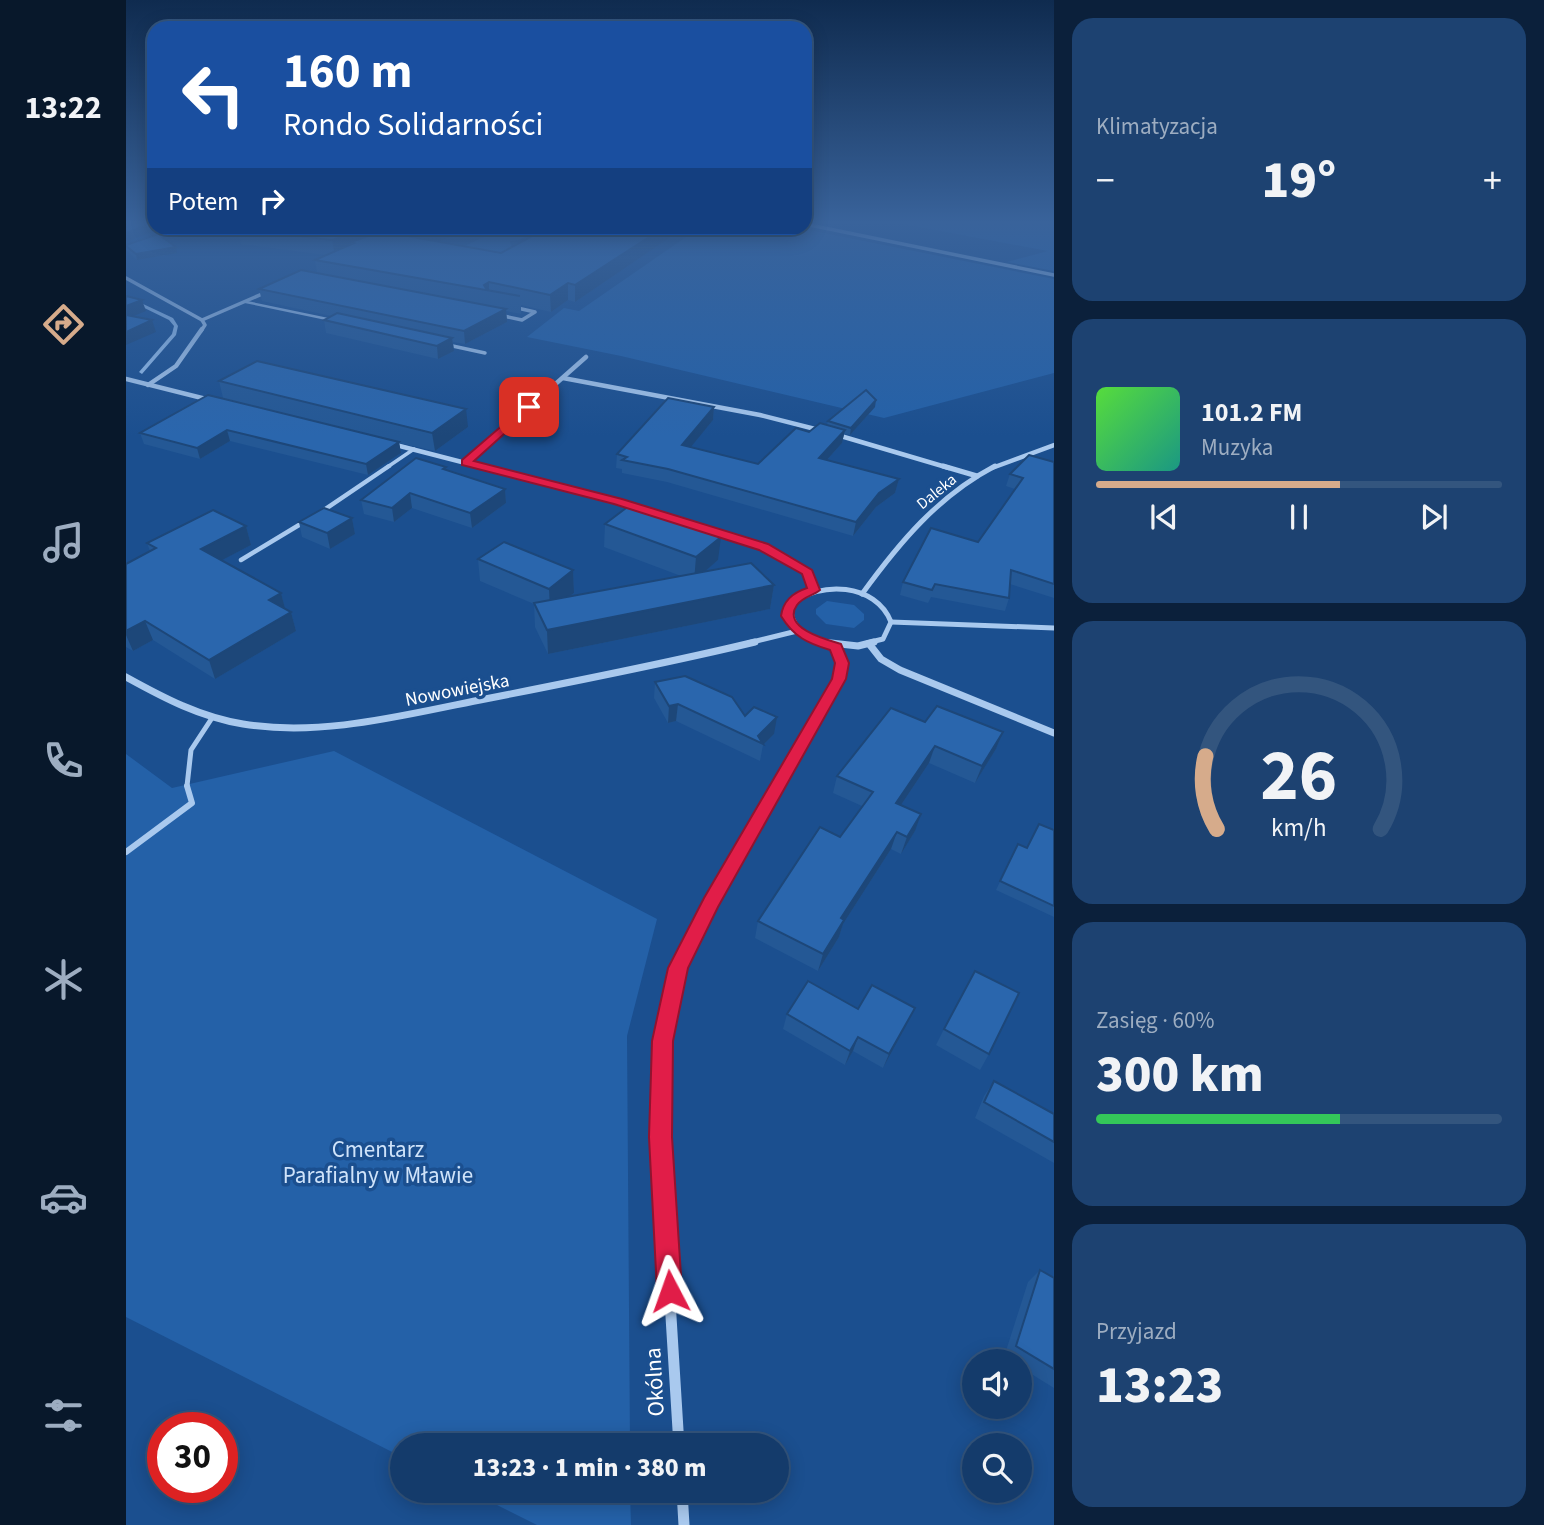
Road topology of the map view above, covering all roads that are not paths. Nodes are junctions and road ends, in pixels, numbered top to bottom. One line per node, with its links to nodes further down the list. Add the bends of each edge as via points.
1 (155, 294): 6 (street)
2 (263, 294): 3 (street)
3 (246, 302): 6 (street); 7 (lane)
4 (500, 305): 5 (street, via 535,312 522,320)
5 (495, 314)
6 (202, 320): 13 (street, via 205,325 176,366)
7 (342, 323)
8 (446, 345): 9 (lane)
9 (485, 353)
10 (586, 357): 11 (street)
11 (563, 378): 18 (street); 19 (street, via 760,415)
12 (126, 379): 13 (street)
13 (148, 385): 14 (street)
14 (215, 401)
15 (387, 443): 17 (street)
16 (1054, 445): 19 (street, Daleka)
17 (414, 449): 18 (street); 20 (lane)
18 (466, 463): 23 (street, via 618,502 764,547 808,573)
19 (977, 476): 24 (street, Daleka, via 919,520)
20 (317, 514)
21 (306, 521): 22 (lane)
22 (241, 560)
23 (814, 590): 24 (street); 27 (street, via 800,594 789,606 788,616)
24 (862, 594): 25 (street, via 886,610)
25 (891, 622): 26 (street); 28 (street, via 883,639)
26 (1054, 628)
27 (797, 631): 29 (street); 31 (street, Nowowiejska, via 551,687 354,724 312,727)
28 (870, 645): 29 (street); 32 (street, via 881,659 900,670)
29 (836, 647): 35 (street, Okólna, via 842,663 839,679 678,968 662,1041 660,1137)
30 (126, 677): 31 (street, Nowowiejska, via 170,702)
31 (212, 718): 33 (lane, via 191,750)
32 (1054, 733)
33 (187, 786): 34 (street, via 192,803)
34 (126, 852)
35 (678, 1433)
36 (682, 1503): 37 (street)
37 (684, 1525)

